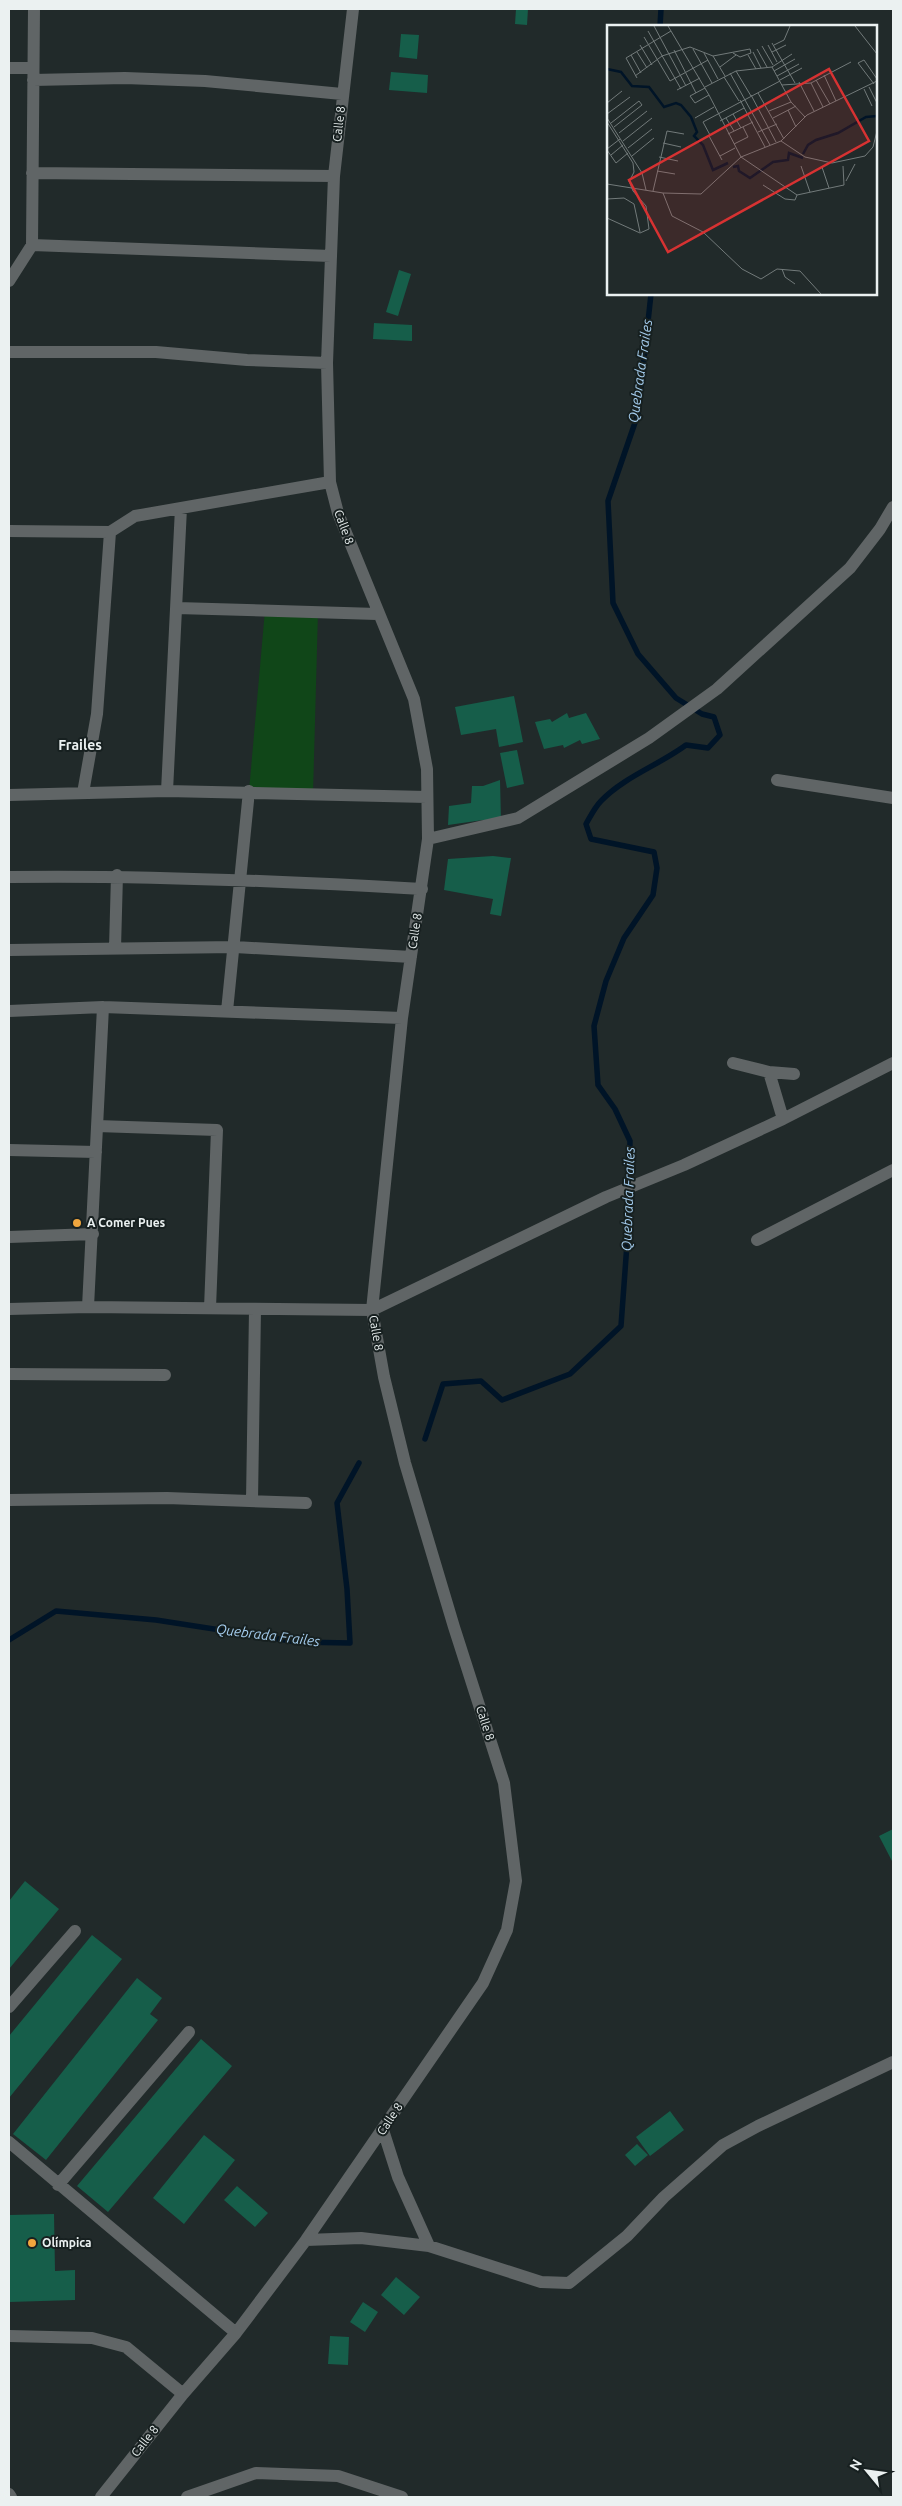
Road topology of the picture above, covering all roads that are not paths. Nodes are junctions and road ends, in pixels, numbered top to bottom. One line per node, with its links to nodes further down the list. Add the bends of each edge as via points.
1 (34, 9): 4 (street)
2 (353, 9): 5 (street, Calle 8)
3 (9, 68): 4 (street)
4 (33, 74): 5 (street, via 205,81); 6 (street)
5 (342, 94): 7 (street, Calle 8)
6 (32, 173): 7 (street); 8 (street)
7 (334, 176): 9 (street, Calle 8)
8 (32, 245): 9 (street); 10 (street)
9 (330, 256): 12 (street, Calle 8)
10 (9, 281)
11 (9, 352): 12 (street, via 156,352)
12 (327, 363): 13 (street, Calle 8)
13 (330, 482): 15 (street); 19 (street, Calle 8, via 338,513)
14 (893, 507): 27 (street, via 850,568 717,689 649,738 518,818)
15 (181, 508): 17 (street, via 135,516); 18 (street)
16 (9, 530): 17 (street)
17 (110, 532): 23 (street, via 97,714)
18 (177, 608): 19 (street); 21 (street)
19 (377, 614): 25 (street, Calle 8, via 414,699 427,769)
20 (776, 780): 26 (street)
21 (168, 791): 22 (street); 23 (street)
22 (249, 791): 25 (street); 30 (street)
23 (83, 793): 24 (street)
24 (9, 795)
25 (428, 797): 27 (street, Calle 8)
26 (893, 798)
27 (428, 839): 31 (street, Calle 8)
28 (117, 875): 29 (street); 30 (street); 33 (street)
29 (9, 877)
30 (241, 879): 31 (street); 32 (street)
31 (422, 889): 35 (street, Calle 8)
32 (235, 947): 33 (street); 35 (street); 38 (street)
33 (115, 948): 34 (street)
34 (9, 950)
35 (411, 957): 39 (street, Calle 8)
36 (102, 1007): 37 (street); 38 (street); 45 (street)
37 (9, 1011)
38 (228, 1011): 39 (street)
39 (402, 1018): 56 (street, Calle 8)
40 (893, 1063): 44 (street)
41 (733, 1064): 42 (street)
42 (770, 1072): 43 (street); 44 (street)
43 (794, 1074)
44 (783, 1120): 56 (street, via 618,1193)
45 (97, 1126): 47 (street); 53 (street, via 217,1130)
46 (9, 1150): 47 (street)
47 (96, 1152): 49 (street)
48 (893, 1170): 51 (street)
49 (93, 1234): 50 (street); 52 (street)
50 (9, 1237)
51 (757, 1240)
52 (88, 1307): 53 (street); 54 (street)
53 (210, 1308): 55 (street)
54 (9, 1309)
55 (255, 1310): 56 (street); 60 (street)
56 (372, 1310): 66 (street, Calle 8, via 384,1378 406,1463 504,1783 516,1881 507,1930 483,1983)
57 (9, 1374): 58 (street)
58 (165, 1375)
59 (9, 1500): 60 (street)
60 (252, 1500): 61 (street)
61 (306, 1503)
62 (75, 1931): 63 (street)
63 (9, 2007)
64 (189, 2032): 68 (street)
65 (893, 2062): 70 (street, via 723,2145 664,2197 627,2236 569,2282 541,2282)
66 (383, 2130): 69 (street, Calle 8); 70 (street, via 398,2177)
67 (9, 2142): 68 (street)
68 (58, 2185): 71 (street)
69 (306, 2240): 70 (street, via 361,2238); 71 (street, Calle 8)
70 (429, 2246)
71 (236, 2333): 73 (street, Calle 8)
72 (9, 2336): 73 (street, via 92,2338 126,2347)
73 (183, 2394): 76 (street, Calle 8)
74 (9, 2494): 75 (street)
75 (11, 2497)
76 (101, 2497)
77 (187, 2497): 78 (street, via 256,2473 338,2476)
78 (402, 2497)

